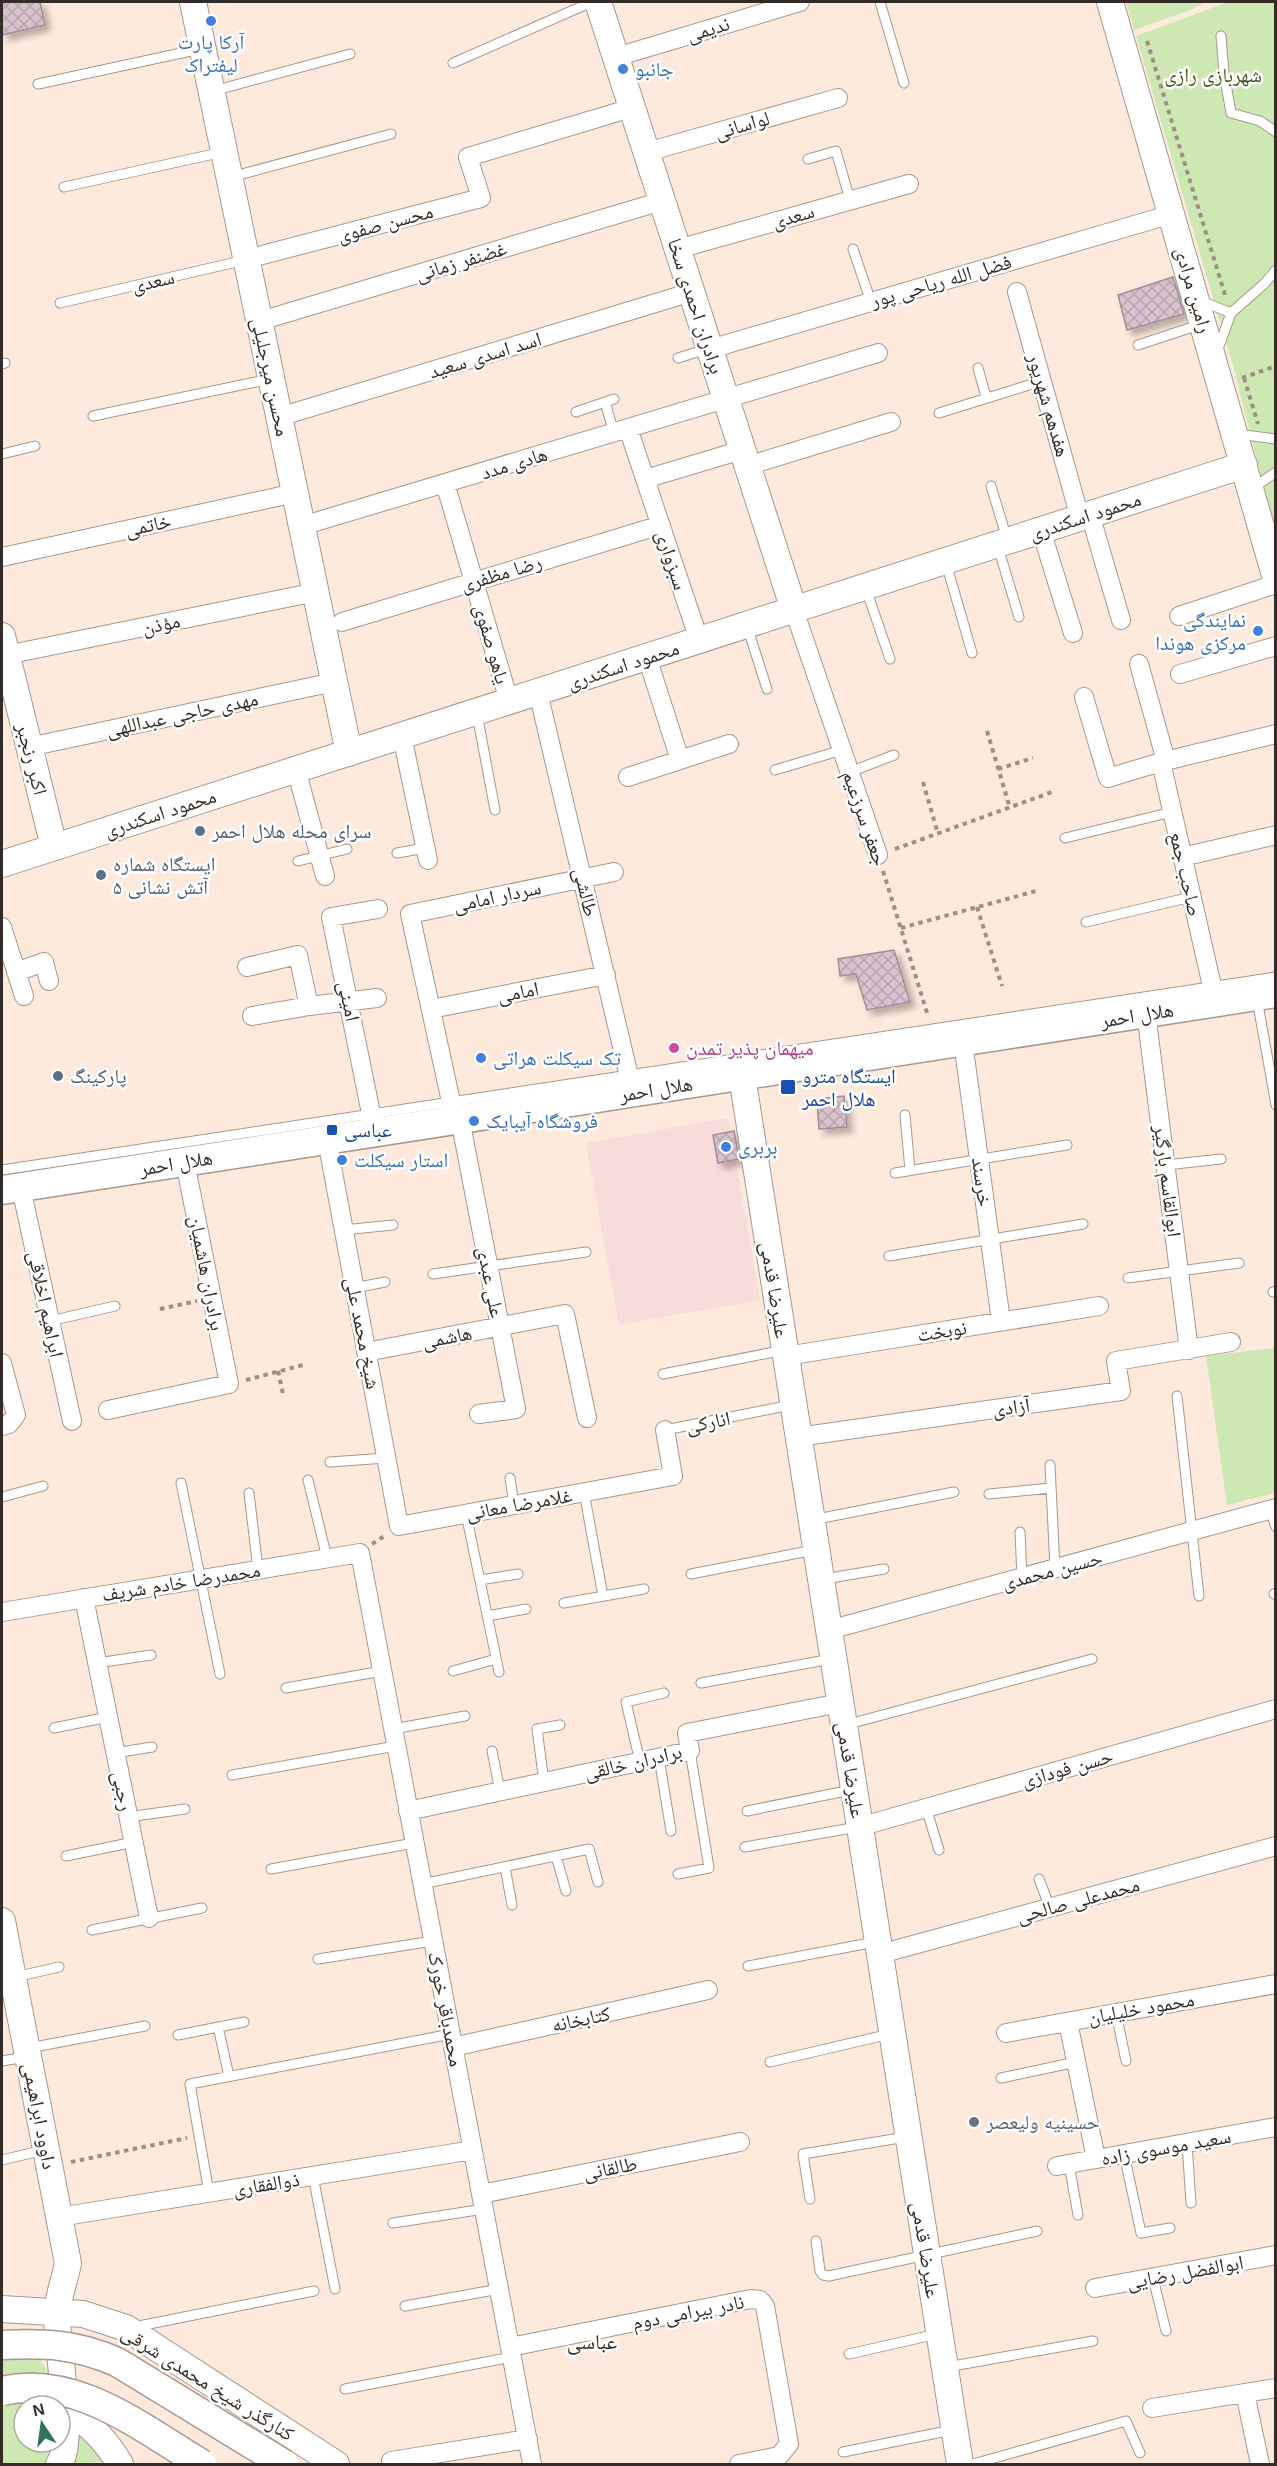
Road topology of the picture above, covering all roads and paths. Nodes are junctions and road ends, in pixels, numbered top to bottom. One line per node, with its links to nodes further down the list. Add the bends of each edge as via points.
1 (193, 2): 9 (street, محسن میرجلیلی)
2 (592, 2): 12 (lane)
3 (598, 2): 11 (street, برادران احمدی سخا)
4 (801, 2): 11 (street, ندیمی)
5 (880, 2): 13 (lane)
6 (1110, 2): 28 (street, رامین مرادی)
7 (1221, 36): 18 (lane, via 1231,113 1260,121)
8 (1147, 41): 38 (path)
9 (203, 49): 14 (lane); 15 (street, محسن میرجلیلی)
10 (350, 54): 15 (lane)
11 (616, 57): 21 (street, برادران احمدی سخا)
12 (453, 63)
13 (904, 83)
14 (38, 84)
15 (212, 92): 20 (street, محسن میرجلیلی)
16 (838, 98): 21 (street, لواسانی)
17 (618, 112): 31 (street, محسن صفوی, via 468,157 481,198)
18 (1275, 132)
19 (391, 134): 23 (lane)
20 (224, 152): 23 (street, محسن میرجلیلی); 25 (lane)
21 (647, 152): 27 (street, برادران احمدی سخا)
22 (808, 159): 26 (lane, via 836,151)
23 (230, 177): 31 (street, محسن میرجلیلی)
24 (909, 184): 26 (street, سعدی)
25 (64, 187)
26 (850, 200): 29 (street, سعدی)
27 (662, 201): 29 (street, برادران احمدی سخا); 39 (street, غضنفر زمانی)
28 (1172, 214): 35 (street, فضل الله ریاحی پور); 37 (street, رامین مرادی)
29 (678, 249): 33 (street, برادران احمدی سخا)
30 (853, 249): 35 (lane)
31 (247, 259): 36 (lane, سعدی); 39 (street, محسن میرجلیلی)
32 (1275, 270): 38 (lane)
33 (692, 292): 41 (street, برادران احمدی سخا); 55 (street, اسد اسدی سعید)
34 (1017, 292): 48 (street, هفدهم شهریور)
35 (871, 302): 41 (street, فضل الله ریاحی پور)
36 (60, 303)
37 (1200, 311): 38 (lane); 40 (lane); 44 (street, رامین مرادی)
38 (1231, 313): 44 (lane)
39 (260, 321): 47 (street, محسن میرجلیلی)
40 (1138, 345)
41 (710, 349): 43 (lane); 51 (street, برادران احمدی سخا)
42 (878, 353): 51 (street, هادی مدد)
43 (678, 358)
44 (1214, 359): 49 (street, رامین مرادی)
45 (1275, 366): 49 (path)
46 (978, 368): 50 (lane)
47 (271, 379): 54 (lane); 55 (street, محسن میرجلیلی)
48 (1042, 381): 50 (lane); 71 (street, هفدهم شهریور)
49 (1233, 382): 58 (street, رامین مرادی); 59 (path)
50 (986, 398): 53 (lane)
51 (726, 399): 57 (street, هادی مدد); 63 (street, برادران احمدی سخا)
52 (576, 412): 57 (lane, via 610,401)
53 (939, 412)
54 (93, 416)
55 (279, 417): 70 (street, محسن میرجلیلی)
56 (891, 422): 63 (street)
57 (621, 430): 66 (street, سبزواری); 67 (street, هادی مدد)
58 (1235, 433): 59 (lane); 64 (street, رامین مرادی)
59 (1262, 437): 60 (lane)
60 (1275, 439)
61 (35, 446): 62 (lane)
62 (2, 454)
63 (745, 458): 66 (street); 83 (street, برادران احمدی سخا)
64 (1244, 465): 69 (street, رامین مرادی); 71 (street, محمود اسکندری)
65 (1275, 472): 69 (lane)
66 (645, 479): 72 (street, سبزواری)
67 (445, 483): 73 (street, هادی مدد); 79 (street, یاهو صفوی)
68 (991, 486): 75 (lane)
69 (1251, 490): 78 (street, رامین مرادی)
70 (295, 493): 73 (street, محسن میرجلیلی); 76 (street, خاتمی)
71 (1085, 516): 74 (street, محمود اسکندری); 86 (street, هفدهم شهریور)
72 (661, 525): 79 (street, رضا مظفری); 90 (street, سبزواری)
73 (302, 526): 82 (street, محسن میرجلیلی)
74 (1041, 530): 75 (street, محمود اسکندری); 89 (street)
75 (1002, 543): 77 (street, محمود اسکندری); 85 (lane)
76 (2, 557)
77 (945, 561): 81 (street, محمود اسکندری); 93 (lane)
78 (1275, 579)
79 (474, 582): 87 (street, رضا مظفری); 102 (street, یاهو صفوی)
80 (1275, 584): 84 (street)
81 (865, 587): 83 (street, محمود اسکندری); 95 (lane)
82 (316, 592): 91 (street, مؤذن); 98 (street, محسن میرجلیلی)
83 (794, 610): 88 (street, محمود اسکندری); 109 (street, جعفر سرزعیم)
84 (1179, 616)
85 (1019, 617)
86 (1121, 620)
87 (342, 622)
88 (747, 625): 90 (street, محمود اسکندری); 99 (lane)
89 (1073, 633)
90 (699, 640): 94 (street, محمود اسکندری)
91 (4, 646): 108 (street, اکبر رنجبر)
92 (1275, 646): 97 (street)
93 (972, 653)
94 (647, 657): 100 (street, محمود اسکندری); 113 (street)
95 (890, 659)
96 (1139, 664): 114 (street, صاحب جمع)
97 (1180, 674)
98 (334, 682): 108 (street, مهدی حاجی عبداللهی); 110 (street, محسن میرجلیلی)
99 (767, 689)
100 (538, 692): 102 (street, محمود اسکندری); 139 (street, طالشی)
101 (1084, 697): 114 (street, via 1108,778)
102 (509, 701): 103 (street, محمود اسکندری)
103 (476, 712): 106 (street, محمود اسکندری); 123 (lane)
104 (987, 731): 116 (path)
105 (1275, 734): 114 (street)
106 (402, 736): 110 (street, محمود اسکندری); 131 (street)
107 (729, 744): 113 (street)
108 (29, 747): 128 (street, اکبر رنجبر)
109 (842, 750): 117 (lane); 118 (street, جعفر سرزعیم)
110 (349, 753): 115 (street, محمود اسکندری)
111 (894, 756): 118 (lane)
112 (1032, 758): 116 (path)
113 (680, 760): 119 (street)
114 (1163, 762): 124 (street, صاحب جمع)
115 (296, 769): 128 (street, محمود اسکندری); 132 (street)
116 (998, 769): 122 (path)
117 (775, 770)
118 (850, 772): 133 (street, جعفر سرزعیم)
119 (628, 777)
120 (923, 782): 125 (path)
121 (1052, 792): 122 (path)
122 (1010, 808): 125 (path)
123 (495, 810)
124 (1172, 812): 127 (lane); 134 (street, صاحب جمع)
125 (938, 834): 133 (path)
126 (1275, 835): 134 (street)
127 (1065, 838)
128 (54, 847): 135 (street, محمود اسکندری)
129 (346, 849): 132 (lane)
130 (397, 853): 131 (lane)
131 (427, 854)
132 (320, 855): 136 (lane); 138 (street)
133 (878, 855): 146 (path, جعفر سرزعیم)
134 (1182, 857): 141 (street, صاحب جمع)
135 (3, 859)
136 (298, 861)
137 (614, 872): 139 (street, سردار امامی)
138 (325, 876)
139 (583, 878): 149 (street, طالشی); 158 (street, سردار امامی, via 410,914)
140 (1036, 891): 142 (path)
141 (1191, 897): 144 (lane); 152 (street, صاحب جمع)
142 (977, 907): 146 (path); 151 (path)
143 (378, 909): 156 (street, امینی, via 331,917)
144 (1086, 922)
145 (2, 927): 148 (street)
146 (901, 928): 161 (path, جعفر سرزعیم)
147 (247, 967): 157 (street, via 298,956)
148 (16, 972): 150 (street, via 44,962); 154 (street)
149 (606, 975): 158 (street, امامی); 164 (street, طالشی)
150 (49, 981)
151 (1002, 986)
152 (1212, 987): 153 (lane); 161 (lane)
153 (1269, 989): 159 (main road, هلال احمر); 165 (lane)
154 (24, 996)
155 (377, 998): 156 (street)
156 (349, 1001): 157 (street); 168 (street, امینی)
157 (309, 1006): 160 (street)
158 (431, 1009): 166 (street)
159 (1146, 1013): 162 (main road, هلال احمر); 174 (street, ابوالقاسم بارگیر)
160 (252, 1016)
161 (932, 1028): 164 (lane)
162 (963, 1042): 163 (main road, هلال احمر); 172 (street, خرسند)
163 (742, 1076): 164 (main road, هلال احمر); 201 (street, علیرضا قدمی)
164 (631, 1084): 166 (main road, هلال احمر)
165 (1275, 1105)
166 (455, 1114): 168 (main road, هلال احمر); 185 (street, علی عبدی)
167 (905, 1115): 175 (lane)
168 (373, 1124): 169 (main road, هلال احمر); 177 (lane)
169 (327, 1140): 173 (main road, هلال احمر); 180 (street, شیخ محمد علی)
170 (1067, 1145): 172 (lane)
171 (1221, 1159): 174 (lane)
172 (979, 1160): 175 (lane); 181 (street, خرسند)
173 (185, 1162): 177 (main road, هلال احمر); 191 (street, برادران هاشمیان)
174 (1166, 1165): 186 (street, ابوالقاسم بارگیر)
175 (910, 1170): 176 (lane)
176 (895, 1173)
177 (8, 1183): 195 (street, ابراهیم اخلاقی)
178 (1083, 1224): 181 (lane)
179 (393, 1225): 180 (lane)
180 (344, 1230): 190 (street, شیخ محمد علی)
181 (990, 1239): 183 (lane); 196 (street, خرسند)
182 (586, 1252): 185 (lane)
183 (889, 1256)
184 (1239, 1263): 186 (lane)
185 (488, 1266): 187 (lane); 197 (street, علی عبدی)
186 (1179, 1271): 188 (lane); 199 (street, ابوالقاسم بارگیر)
187 (433, 1274)
188 (1128, 1278)
189 (385, 1282): 190 (lane)
190 (354, 1288): 200 (street, شیخ محمد علی)
191 (213, 1298): 194 (path); 206 (street, برادران هاشمیان)
192 (1099, 1305): 196 (street, نوبخت)
193 (115, 1306): 195 (lane)
194 (160, 1309)
195 (50, 1320): 213 (street, ابراهیم اخلاقی)
196 (1001, 1321): 201 (street, نوبخت)
197 (500, 1327): 200 (street, هاشمی); 211 (street, علی عبدی, via 516,1409); 212 (street, هاشمی, via 565,1314)
198 (1231, 1342): 199 (street)
199 (1189, 1350): 216 (street, آزادی, via 1116,1361 1121,1391)
200 (366, 1352): 217 (street, شیخ محمد علی)
201 (785, 1353): 205 (lane); 209 (street, علیرضا قدمی)
202 (2, 1363): 214 (street, via 16,1415)
203 (303, 1365): 204 (path)
204 (278, 1371): 206 (path); 207 (path)
205 (663, 1374)
206 (230, 1384): 210 (street)
207 (283, 1394)
208 (1177, 1396): 236 (lane)
209 (793, 1404): 215 (lane, انارکی); 216 (street, علیرضا قدمی)
210 (108, 1410)
211 (479, 1414)
212 (587, 1418)
213 (72, 1421)
214 (2, 1426)
215 (665, 1430): 223 (street, انارکی, via 673,1476)
216 (798, 1437): 234 (street, علیرضا قدمی)
217 (386, 1458): 218 (lane); 235 (street, شیخ محمد علی)
218 (330, 1462)
219 (1050, 1466): 225 (lane)
220 (510, 1478): 231 (lane)
221 (308, 1480): 240 (lane)
222 (182, 1482): 247 (lane)
223 (640, 1482): 226 (street, غلامرضا معانی)
224 (43, 1486): 230 (lane)
225 (1052, 1488): 229 (lane); 242 (lane)
226 (584, 1492): 231 (street, غلامرضا معانی); 251 (lane)
227 (954, 1492): 234 (lane)
228 (249, 1493): 243 (lane)
229 (989, 1494)
230 (2, 1497)
231 (514, 1505): 232 (street, غلامرضا معانی)
232 (466, 1514): 235 (street, غلامرضا معانی); 249 (lane)
233 (1274, 1515): 236 (street, حسین محمدی)
234 (811, 1520): 238 (street, علیرضا قدمی)
235 (399, 1526): 239 (path)
236 (1192, 1531): 242 (street, حسین محمدی); 252 (lane)
237 (1020, 1532): 246 (lane)
238 (816, 1549): 245 (lane); 248 (street, علیرضا قدمی)
239 (360, 1553): 240 (street, محمدرضا خادم شریف); 264 (street, محمدباقر خورک)
240 (327, 1558): 243 (street, محمدرضا خادم شریف)
241 (884, 1569): 248 (lane)
242 (1054, 1569): 246 (street, حسین محمدی)
243 (258, 1570): 247 (street, محمدرضا خادم شریف)
244 (518, 1574): 249 (lane)
245 (691, 1574)
246 (1022, 1578): 258 (street, حسین محمدی)
247 (202, 1579): 253 (street, محمدرضا خادم شریف); 267 (lane)
248 (821, 1579): 258 (street, علیرضا قدمی)
249 (480, 1580): 257 (lane)
250 (644, 1589): 251 (lane)
251 (603, 1596): 254 (lane)
252 (1199, 1596)
253 (84, 1598): 256 (street, محمدرضا خادم شریف); 263 (street, رجبی)
254 (564, 1603)
255 (526, 1609): 257 (lane)
256 (2, 1612)
257 (487, 1616): 260 (lane)
258 (829, 1630): 261 (street, علیرضا قدمی)
259 (151, 1655): 263 (lane)
260 (496, 1659): 265 (lane); 266 (lane)
261 (833, 1659): 268 (lane); 272 (street, علیرضا قدمی)
262 (1092, 1659): 272 (lane)
263 (97, 1663): 274 (street, رجبی)
264 (382, 1671): 269 (lane); 277 (street, محمدباقر خورک)
265 (453, 1671)
266 (499, 1672)
267 (220, 1674)
268 (701, 1683)
269 (286, 1688)
270 (664, 1693): 283 (lane, via 626,1702)
271 (1275, 1709): 288 (street, حسن فودازی)
272 (842, 1714): 280 (street, برادران خالقی, via 687,1733); 286 (street, علیرضا قدمی)
273 (465, 1716): 277 (lane)
274 (108, 1717): 276 (lane); 281 (street, رجبی)
275 (560, 1725): 285 (lane, via 537,1729)
276 (54, 1728)
277 (394, 1737): 284 (lane); 291 (street, محمدباقر خورک)
278 (152, 1746): 281 (lane)
279 (492, 1751): 287 (lane)
280 (690, 1751): 282 (street, برادران خالقی); 304 (lane, via 709,1868)
281 (115, 1753): 292 (street, رجبی)
282 (659, 1758): 283 (street, برادران خالقی); 294 (lane)
283 (640, 1762): 285 (street, برادران خالقی)
284 (232, 1775)
285 (544, 1782): 287 (street, برادران خالقی)
286 (854, 1789): 290 (lane); 293 (street, علیرضا قدمی)
287 (500, 1791): 291 (street, برادران خالقی)
288 (926, 1808): 293 (street, حسن فودازی); 299 (lane)
289 (185, 1809): 292 (lane)
290 (747, 1810)
291 (408, 1811): 296 (street, محمدباقر خورک)
292 (128, 1817): 295 (street, رجبی)
293 (860, 1827): 297 (lane); 316 (street, علیرضا قدمی)
294 (671, 1831)
295 (134, 1842): 300 (lane); 312 (street, رجبی)
296 (414, 1843): 303 (lane); 307 (street, محمدباقر خورک)
297 (745, 1847)
298 (1275, 1849): 311 (street, محمدعلی صالحی)
299 (939, 1850)
300 (66, 1856)
301 (556, 1856): 302 (lane); 306 (lane, via 589,1849); 308 (lane)
302 (505, 1867): 307 (lane); 309 (lane)
303 (271, 1869)
304 (678, 1874)
305 (1039, 1879): 311 (lane)
306 (598, 1882)
307 (422, 1884): 315 (street, محمدباقر خورک)
308 (566, 1891)
309 (512, 1905)
310 (202, 1908): 312 (lane)
311 (1050, 1908): 316 (street, محمدعلی صالحی)
312 (149, 1918): 314 (lane)
313 (2, 1921): 318 (street, داوود ابراهیمی)
314 (92, 1930)
315 (433, 1941): 317 (lane); 331 (street, محمدباقر خورک)
316 (879, 1948): 319 (lane); 329 (street, علیرضا قدمی)
317 (318, 1959)
318 (7, 1961): 320 (lane); 332 (street, داوود ابراهیمی)
319 (748, 1966)
320 (59, 1967)
321 (1275, 1984): 323 (street, محمود خلیلیان)
322 (708, 1990): 331 (street, کتابخانه)
323 (1116, 2013): 325 (street, محمود خلیلیان); 334 (lane)
324 (244, 2022): 327 (lane)
325 (1068, 2022): 328 (street, محمود خلیلیان); 336 (street)
326 (145, 2026): 332 (lane)
327 (218, 2027): 330 (lane); 337 (lane)
328 (1006, 2033)
329 (892, 2034): 335 (lane); 341 (street, علیرضا قدمی)
330 (178, 2035)
331 (452, 2040): 337 (lane); 344 (street, محمدباقر خورک)
332 (27, 2053): 333 (lane); 346 (street, داوود ابراهیمی)
333 (2, 2061)
334 (1126, 2061)
335 (770, 2062)
336 (1076, 2062): 338 (lane); 347 (street)
337 (229, 2076): 340 (lane, via 190,2084)
338 (1001, 2078)
339 (1275, 2127): 343 (street, سعید موسوی زاده)
340 (200, 2135): 346 (path); 351 (lane)
341 (908, 2136): 352 (lane, via 803,2154); 362 (street, علیرضا قدمی)
342 (740, 2142): 353 (street, طالقانی)
343 (1186, 2143): 345 (street, سعید موسوی زاده); 354 (lane)
344 (473, 2150): 350 (street, ذوالفقاری); 353 (street, محمدباقر خورک)
345 (1124, 2154): 347 (street, سعید موسوی زاده); 358 (lane, via 1141,2233)
346 (48, 2158): 348 (lane); 356 (street, داوود ابراهیمی)
347 (1096, 2159): 349 (street, سعید موسوی زاده)
348 (2, 2160)
349 (1063, 2165): 355 (lane)
350 (313, 2176): 351 (street, ذوالفقاری); 365 (lane)
351 (209, 2193): 356 (street, ذوالفقاری)
352 (810, 2199)
353 (482, 2201): 357 (lane); 366 (street, محمدباقر خورک)
354 (1191, 2203)
355 (1078, 2215)
356 (59, 2217): 370 (street, داوود ابراهیمی, via 68,2263)
357 (393, 2223)
358 (1170, 2228)
359 (1037, 2231): 362 (lane)
360 (816, 2241): 362 (lane, via 820,2271 829,2276)
361 (1275, 2255): 363 (street, ابوالفضل رضایی)
362 (927, 2256): 373 (street, علیرضا قدمی)
363 (1153, 2277): 364 (street, ابوالفضل رضایی); 372 (lane)
364 (1095, 2288)
365 (335, 2289)
366 (499, 2289): 368 (lane); 376 (street, محمدباقر خورک)
367 (314, 2291): 371 (lane)
368 (405, 2306)
369 (2, 2309): 370 (street, کنارگذر شیخ محمدی شرقی)
370 (57, 2312): 371 (street, کنارگذر شیخ محمدی شرقی, via 83,2314); 383 (street, داوود ابراهیمی)
371 (126, 2328): 394 (street, کنارگذر شیخ محمدی شرقی)
372 (1166, 2331)
373 (939, 2333): 377 (lane); 378 (street, علیرضا قدمی)
374 (1093, 2341): 378 (lane)
375 (2, 2345): 393 (main road, bridge, via 59,2345 89,2350 117,2362)
376 (511, 2352): 380 (lane); 387 (street, محمدباقر خورک); 396 (street, نادر بیرامی دوم, via 760,2300 765,2306 789,2444 778,2456)
377 (849, 2354)
378 (945, 2368): 386 (street, علیرضا قدمی)
379 (1275, 2388): 382 (street)
380 (345, 2389)
381 (2, 2391): 392 (main road, bridge, via 26,2386 75,2393 107,2407)
382 (1245, 2393): 384 (street); 399 (street)
383 (63, 2394)
384 (1152, 2408)
385 (72, 2413): 391 (street, via 103,2437)
386 (954, 2430): 388 (lane); 397 (street, علیرضا قدمی)
387 (528, 2439): 390 (street); 395 (street, محمدباقر خورک)
388 (843, 2452)
389 (1140, 2453): 398 (lane, via 1126,2421)
390 (391, 2461)
391 (120, 2464)
392 (202, 2464)
393 (284, 2464)
394 (336, 2464)
395 (532, 2464)
396 (739, 2464)
397 (960, 2464)
398 (973, 2464)
399 (1260, 2464)

